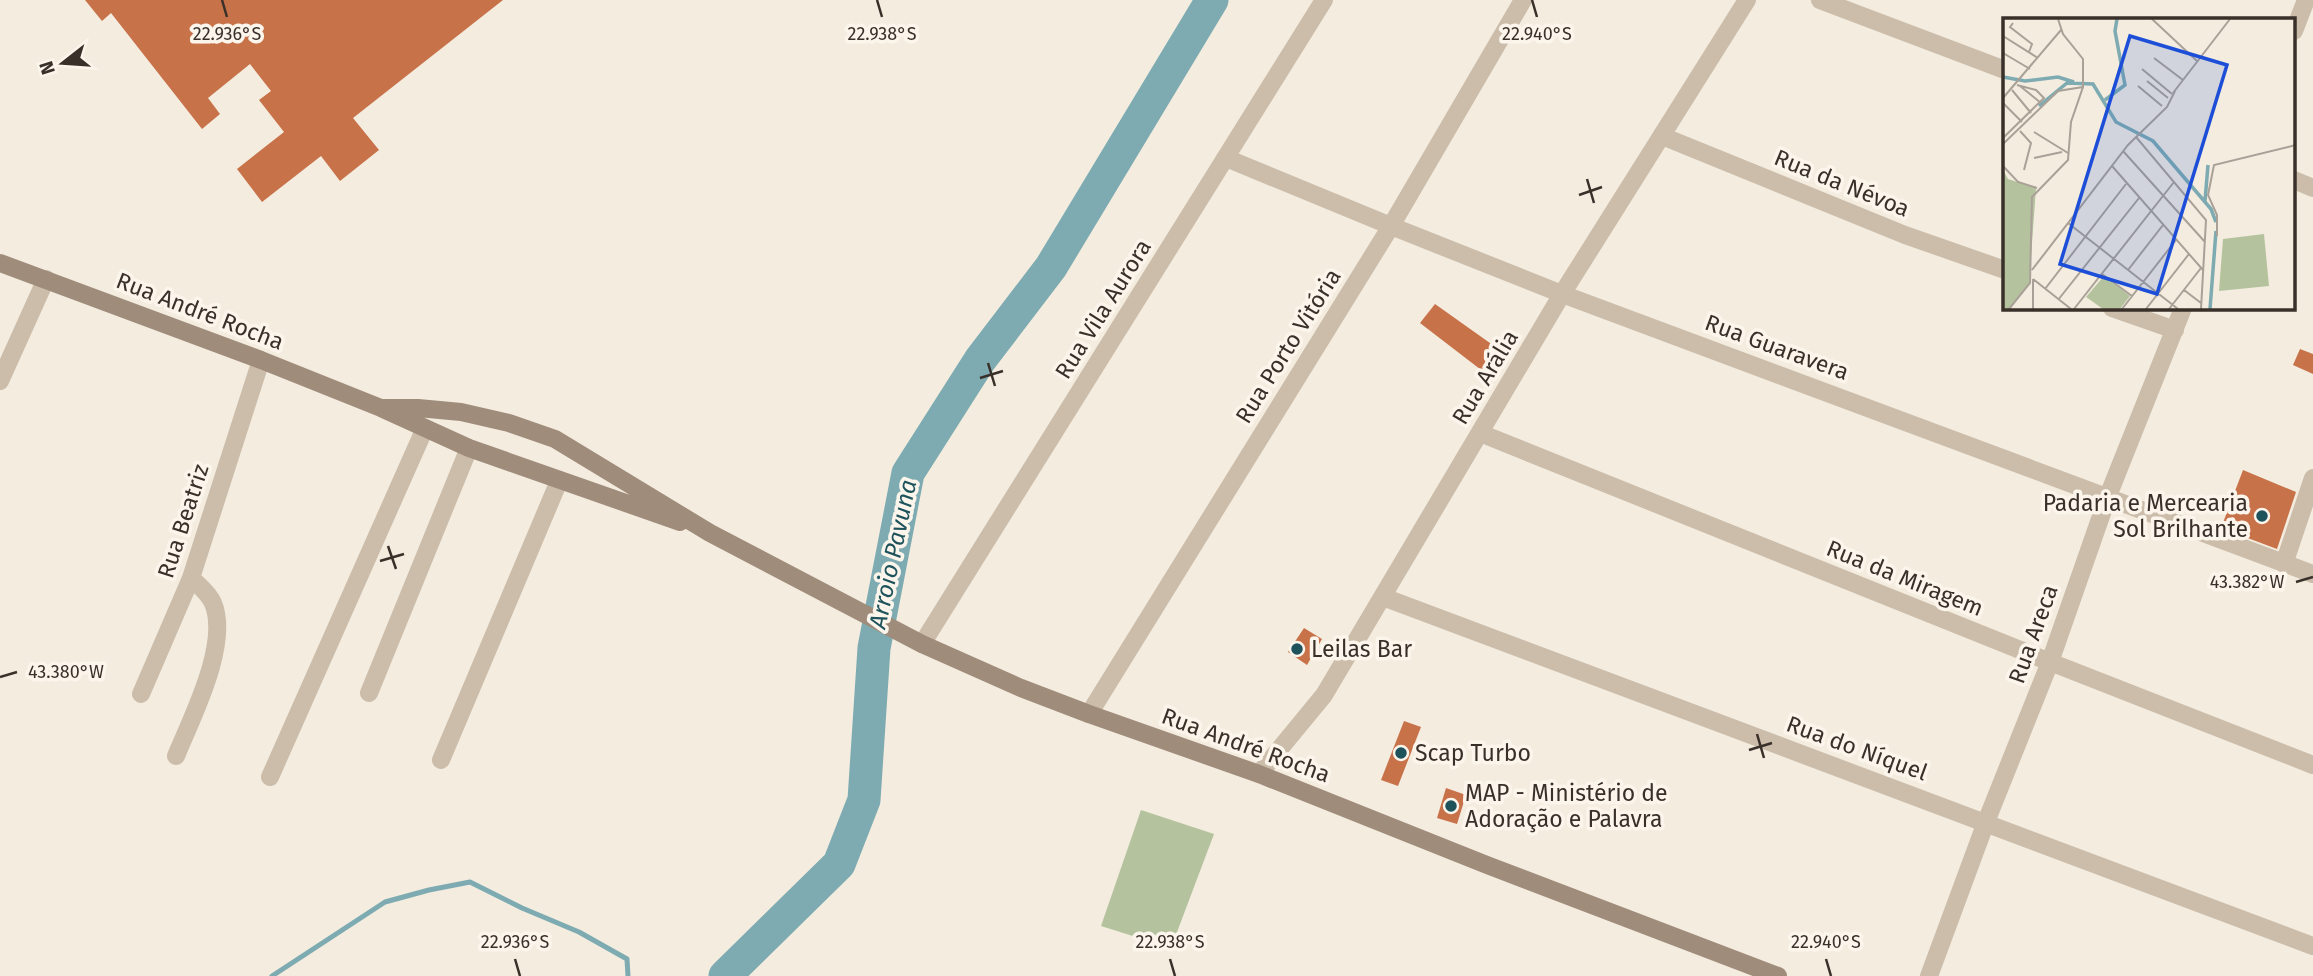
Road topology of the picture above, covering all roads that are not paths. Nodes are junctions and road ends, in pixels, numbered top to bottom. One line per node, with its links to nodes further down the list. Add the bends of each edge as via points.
1 (1324, 0): 9 (street, Rua Vila Aurora)
2 (1523, 0): 12 (street, Rua Porto Vitória)
3 (1746, 0): 8 (street, Rua Arália)
4 (1819, 0): 7 (street)
5 (2306, 0): 6 (street)
6 (2296, 26)
7 (2003, 69)
8 (1662, 135): 14 (street, Rua da Névoa, via 1905,235); 16 (street, Rua Arália)
9 (1226, 158): 12 (street, Rua Guaravera); 34 (street, Rua Vila Aurora)
10 (2296, 181): 11 (street)
11 (2313, 188)
12 (1391, 226): 16 (street, Rua Guaravera); 38 (street, Rua Porto Vitória)
13 (0, 263): 15 (main road, Rua André Rocha)
14 (2003, 269)
15 (46, 279): 20 (main road, Rua André Rocha); 21 (street)
16 (1562, 293): 24 (street, Rua Arália); 28 (street, Rua Guaravera)
17 (2118, 310): 19 (street)
18 (2182, 310): 19 (street, Rua Areca)
19 (2175, 330): 28 (street, Rua Areca)
20 (261, 360): 22 (main road, Rua André Rocha); 32 (street, Rua Beatriz)
21 (0, 381)
22 (381, 408): 23 (main road, Rua André Rocha); 29 (main road, Rua André Rocha, via 461,411 555,439)
23 (425, 428): 25 (main road, Rua André Rocha); 43 (street)
24 (1480, 433): 33 (street, Rua Arália); 35 (street, Rua da Miragem)
25 (469, 448): 27 (main road, Rua André Rocha); 36 (street)
26 (2313, 478): 30 (street)
27 (559, 481): 29 (main road, Rua André Rocha); 40 (street)
28 (2108, 496): 30 (street, Rua Guaravera); 35 (street, Rua Areca)
29 (710, 533): 34 (main road, Rua André Rocha)
30 (2284, 564): 31 (street, Rua Guaravera)
31 (2313, 574)
32 (191, 578): 37 (street, Rua Beatriz); 39 (street, via 214,606 216,637 213,663)
33 (1383, 597): 42 (street, Rua Arália, via 1324,695); 44 (street, Rua do Níquel)
34 (919, 642): 38 (main road, Rua André Rocha)
35 (2050, 662): 41 (street, Rua da Miragem); 44 (street, Rua Areca)
36 (369, 693)
37 (141, 694)
38 (1089, 714): 42 (main road, Rua André Rocha)
39 (176, 756)
40 (441, 760)
41 (2313, 765)
42 (1259, 775): 46 (main road, Rua André Rocha)
43 (270, 777)
44 (1986, 822): 45 (street, Rua do Níquel); 47 (street, Rua Areca)
45 (2313, 946)
46 (1777, 976)
47 (1929, 976)

